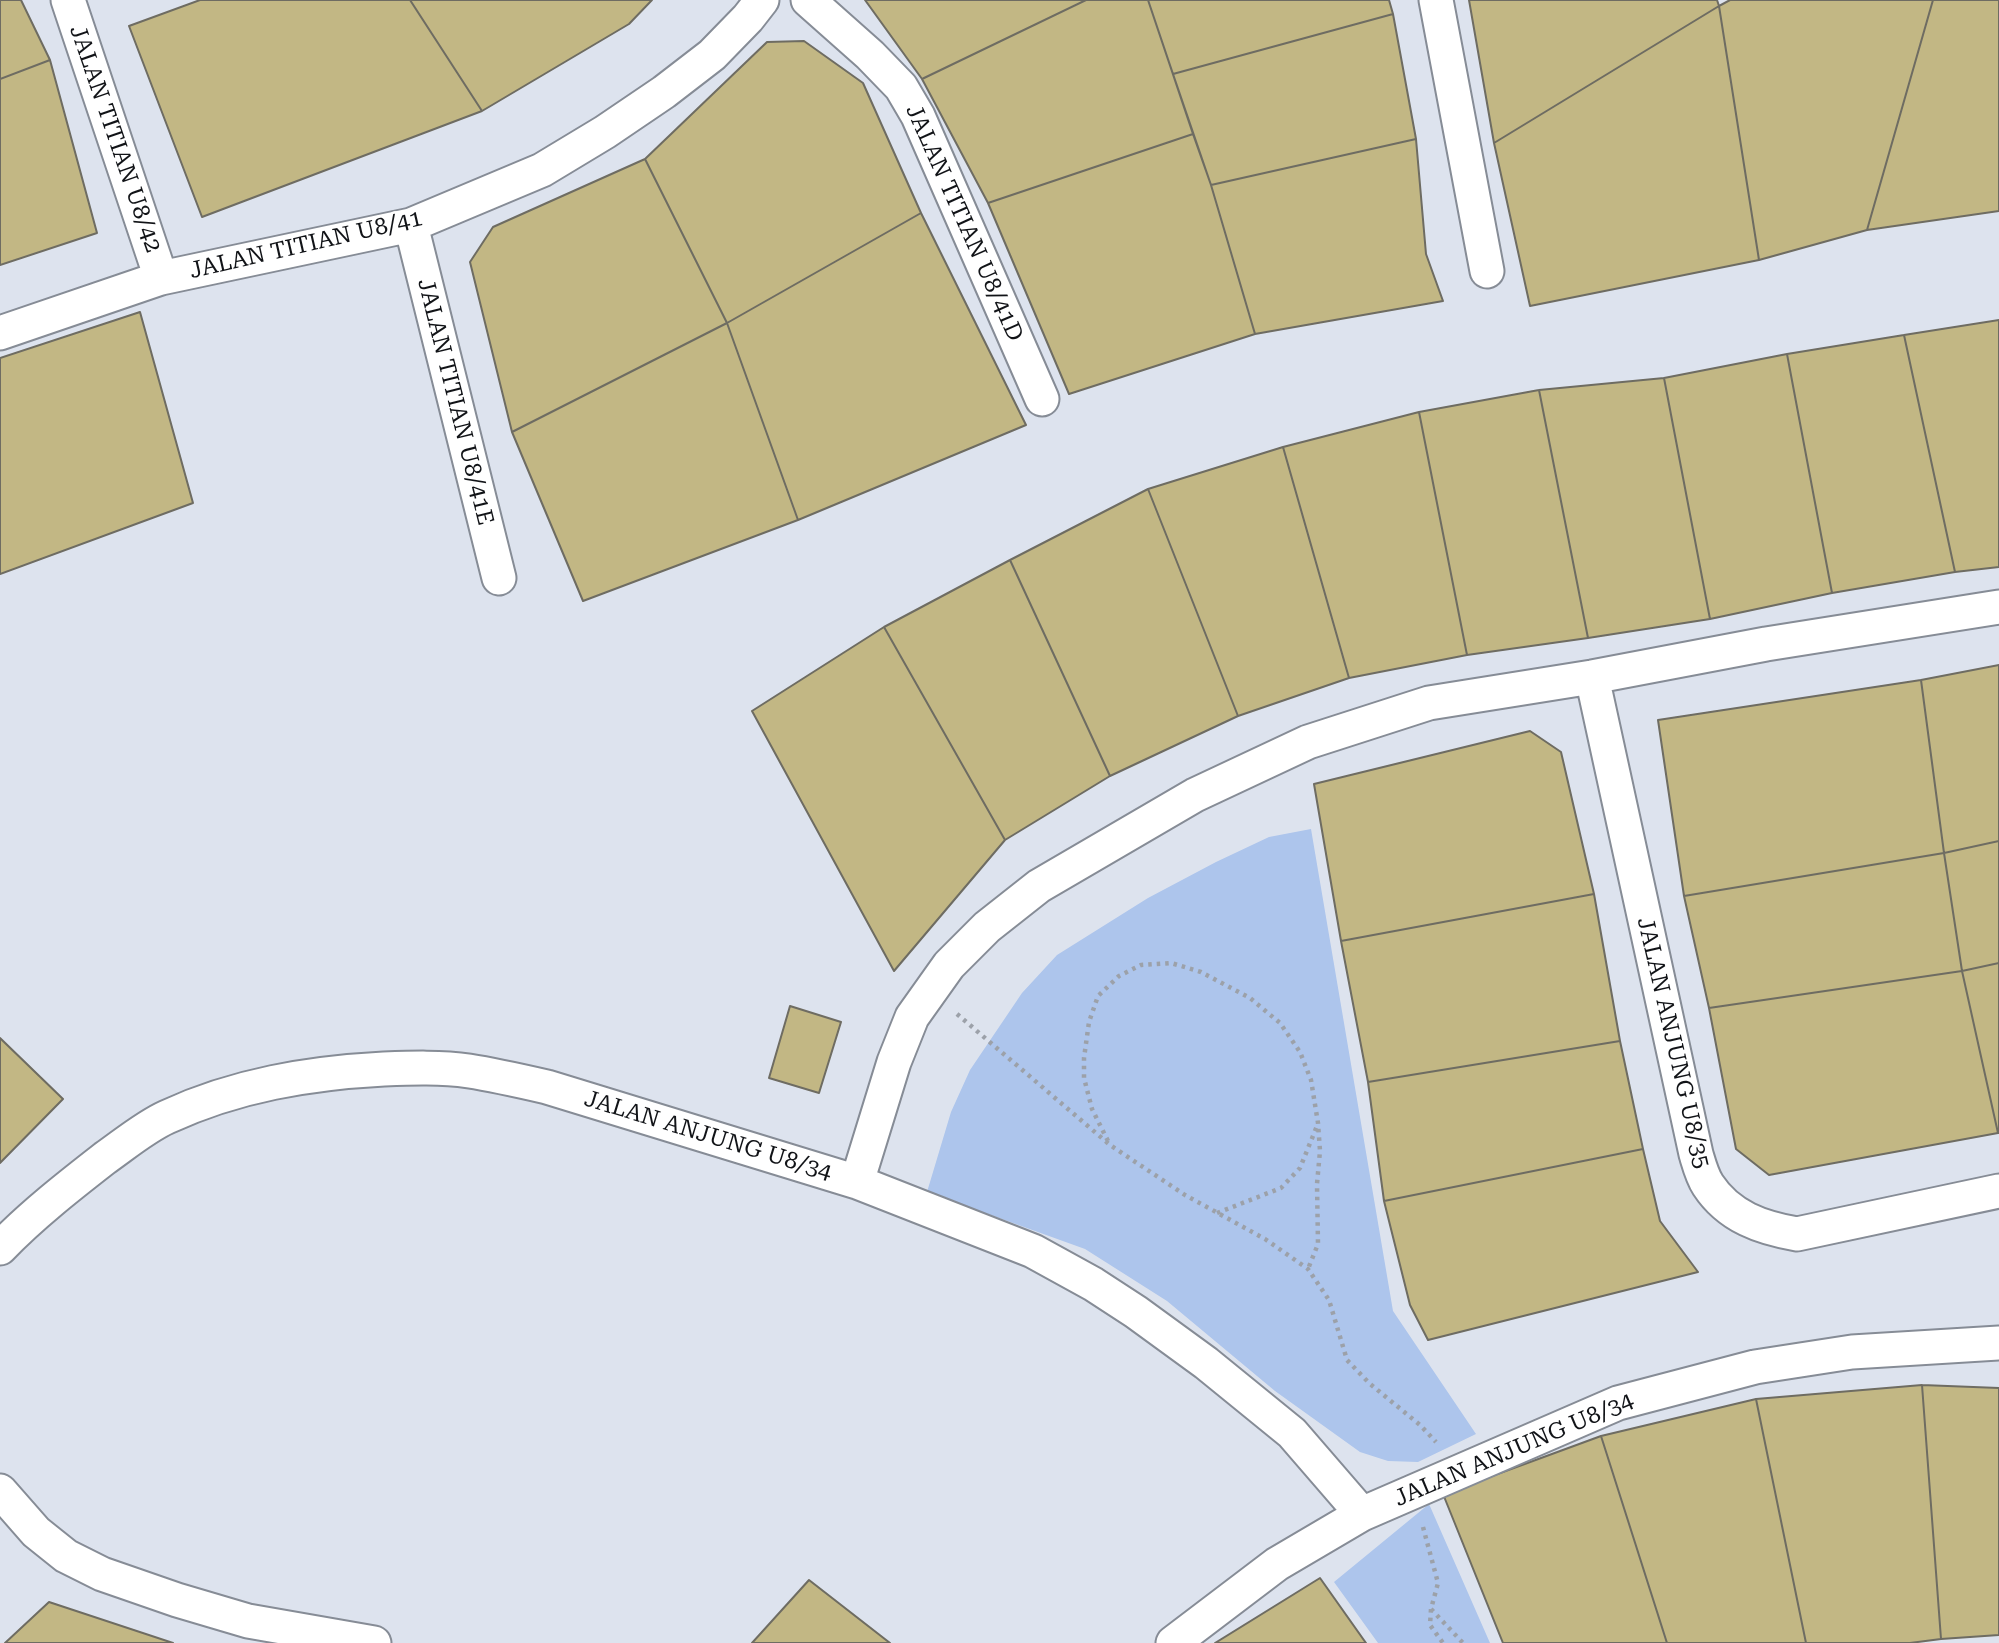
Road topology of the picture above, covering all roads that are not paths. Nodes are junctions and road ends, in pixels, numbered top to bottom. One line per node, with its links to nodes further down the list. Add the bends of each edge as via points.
1 (68, 0): 7 (street, JALAN TITIAN U8/42)
2 (762, 0): 5 (street, JALAN TITIAN U8/41, via 712,55 604,132 542,170)
3 (808, 0): 9 (street, JALAN TITIAN U8/41D, via 901,87 918,116)
4 (1436, 0): 6 (street)
5 (411, 225): 7 (street, JALAN TITIAN U8/41); 10 (street, JALAN TITIAN U8/41E)
6 (1487, 271)
7 (162, 278): 8 (street, JALAN TITIAN U8/41)
8 (0, 333)
9 (1042, 399)
10 (499, 578)
11 (1999, 607): 12 (street)
12 (1592, 677): 13 (street, via 1429,703 1308,742 1195,795 1039,886 949,965 912,1017); 14 (street, JALAN ANJUNG U8/35, via 1696,1154 1707,1184 1746,1220 1797,1234)
13 (857, 1182): 15 (street, JALAN ANJUNG U8/34, via 508,1078 415,1068 362,1070 280,1080 165,1118 66,1188); 18 (street, JALAN ANJUNG U8/34, via 1033,1251 1114,1298 1206,1363 1292,1433)
14 (1999, 1191)
15 (0, 1248)
16 (1999, 1343): 18 (street, JALAN ANJUNG U8/34, via 1852,1352 1755,1367 1618,1403)
17 (0, 1491): 19 (street, via 36,1532 66,1556)
18 (1362, 1514): 22 (street, JALAN ANJUNG U8/34, via 1277,1564)
19 (140, 1587): 20 (street); 21 (street, via 248,1621)
20 (264, 1643)
21 (374, 1643)
22 (1173, 1643)

